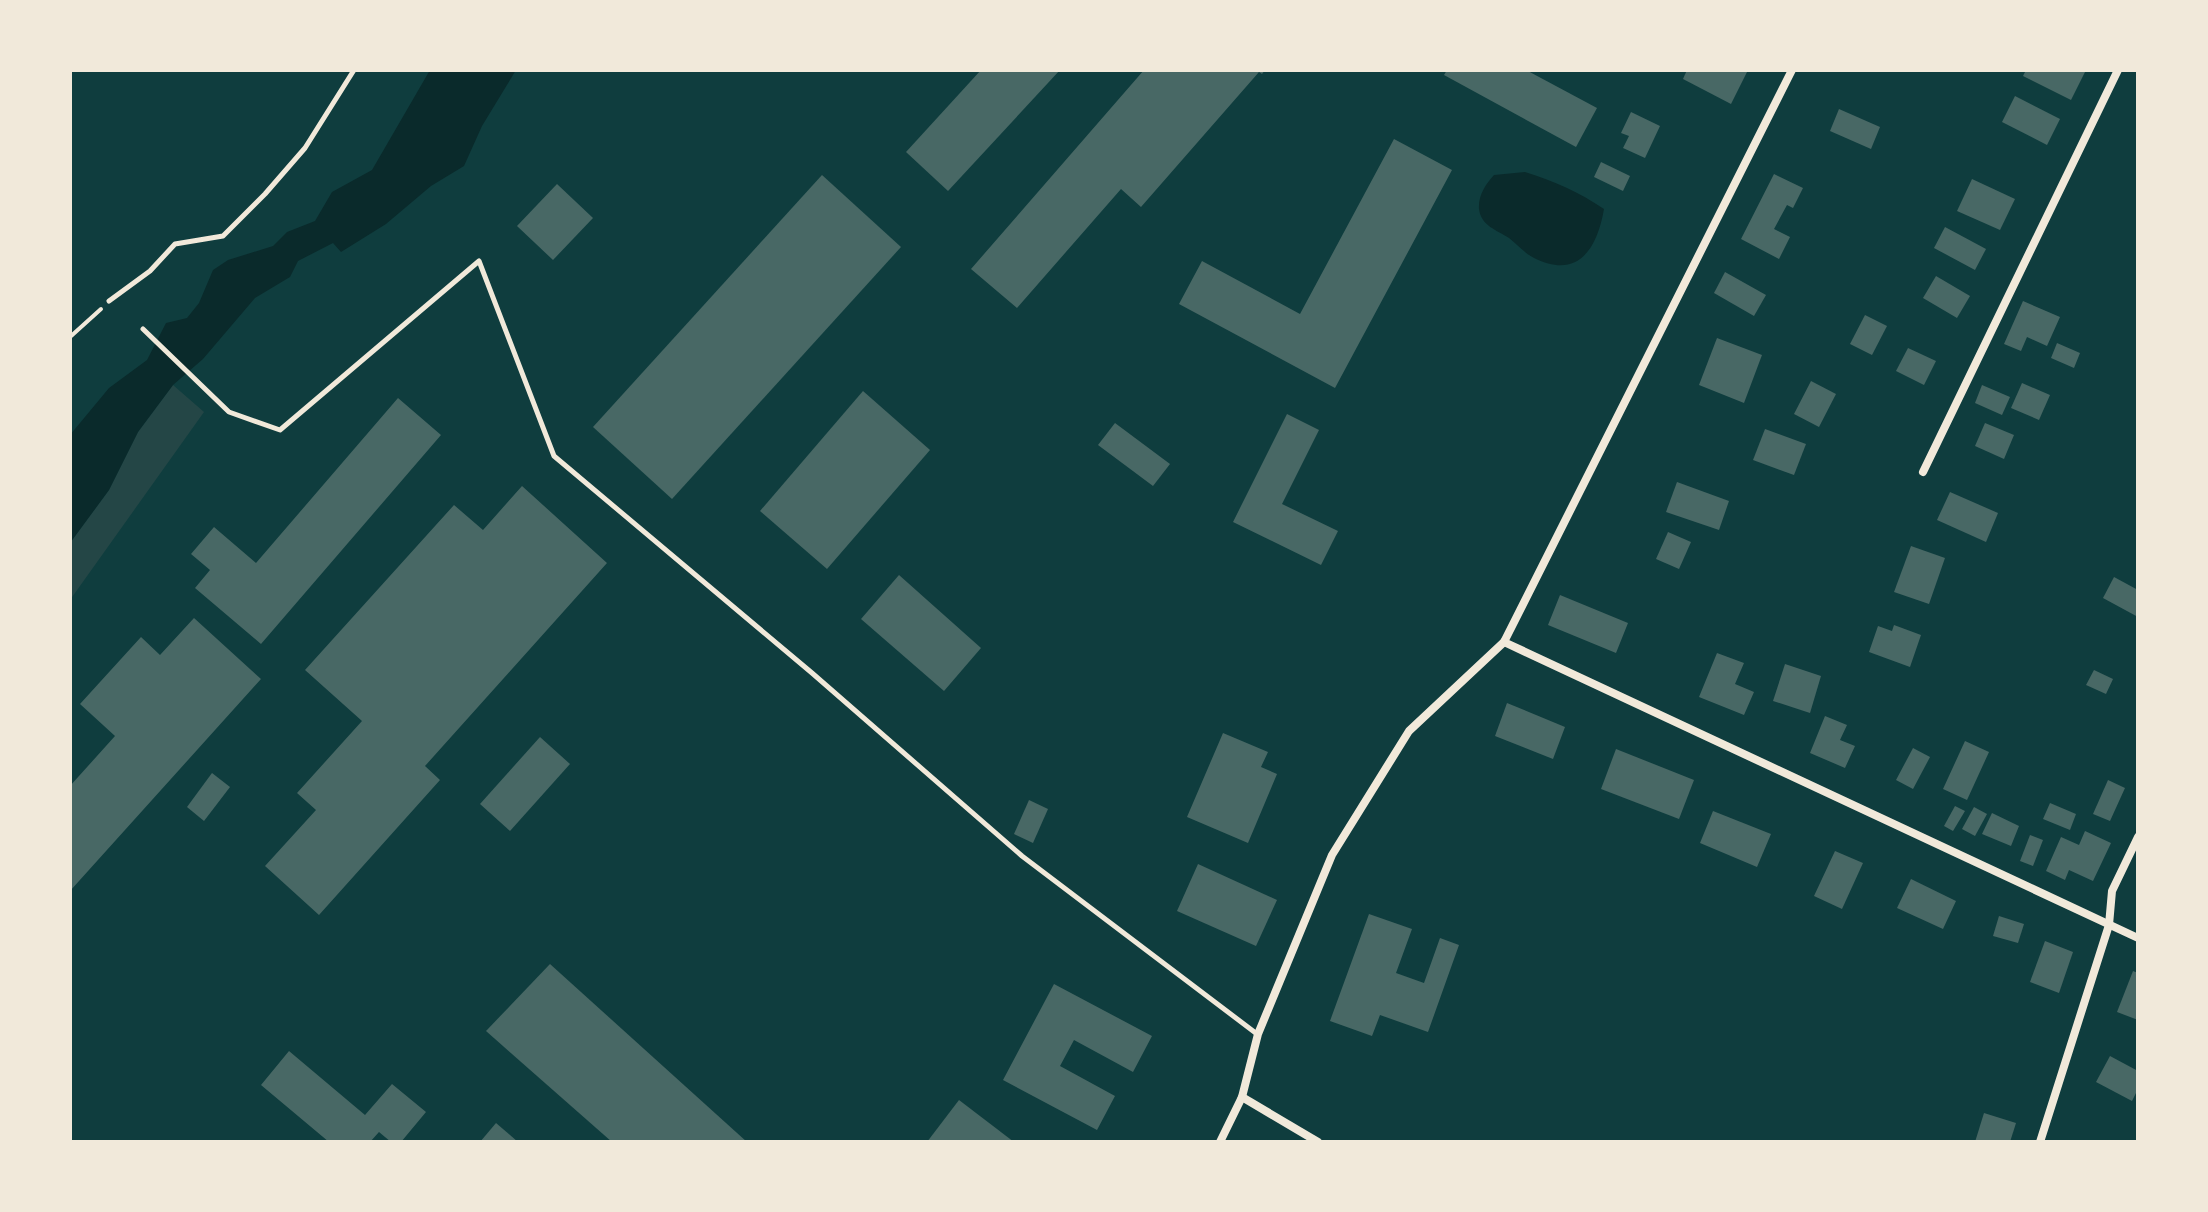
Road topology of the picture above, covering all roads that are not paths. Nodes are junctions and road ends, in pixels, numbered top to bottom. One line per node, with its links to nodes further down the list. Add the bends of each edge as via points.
1 (354, 70): 4 (lane, via 305,148 223,236 175,244 150,271)
2 (1792, 70): 7 (street)
3 (2118, 70): 6 (street)
4 (109, 301)
5 (143, 329): 11 (lane, via 229,412 280,430 479,261 554,456 1022,856)
6 (1923, 472)
7 (1504, 642): 9 (street); 11 (street, via 1409,731 1332,855)
8 (2138, 837): 9 (street, via 2112,891)
9 (2109, 925): 10 (street); 15 (street)
10 (2138, 938)
11 (1258, 1034): 12 (street)
12 (1242, 1097): 13 (street); 14 (street)
13 (1220, 1142)
14 (1318, 1142)
15 (2040, 1142)

